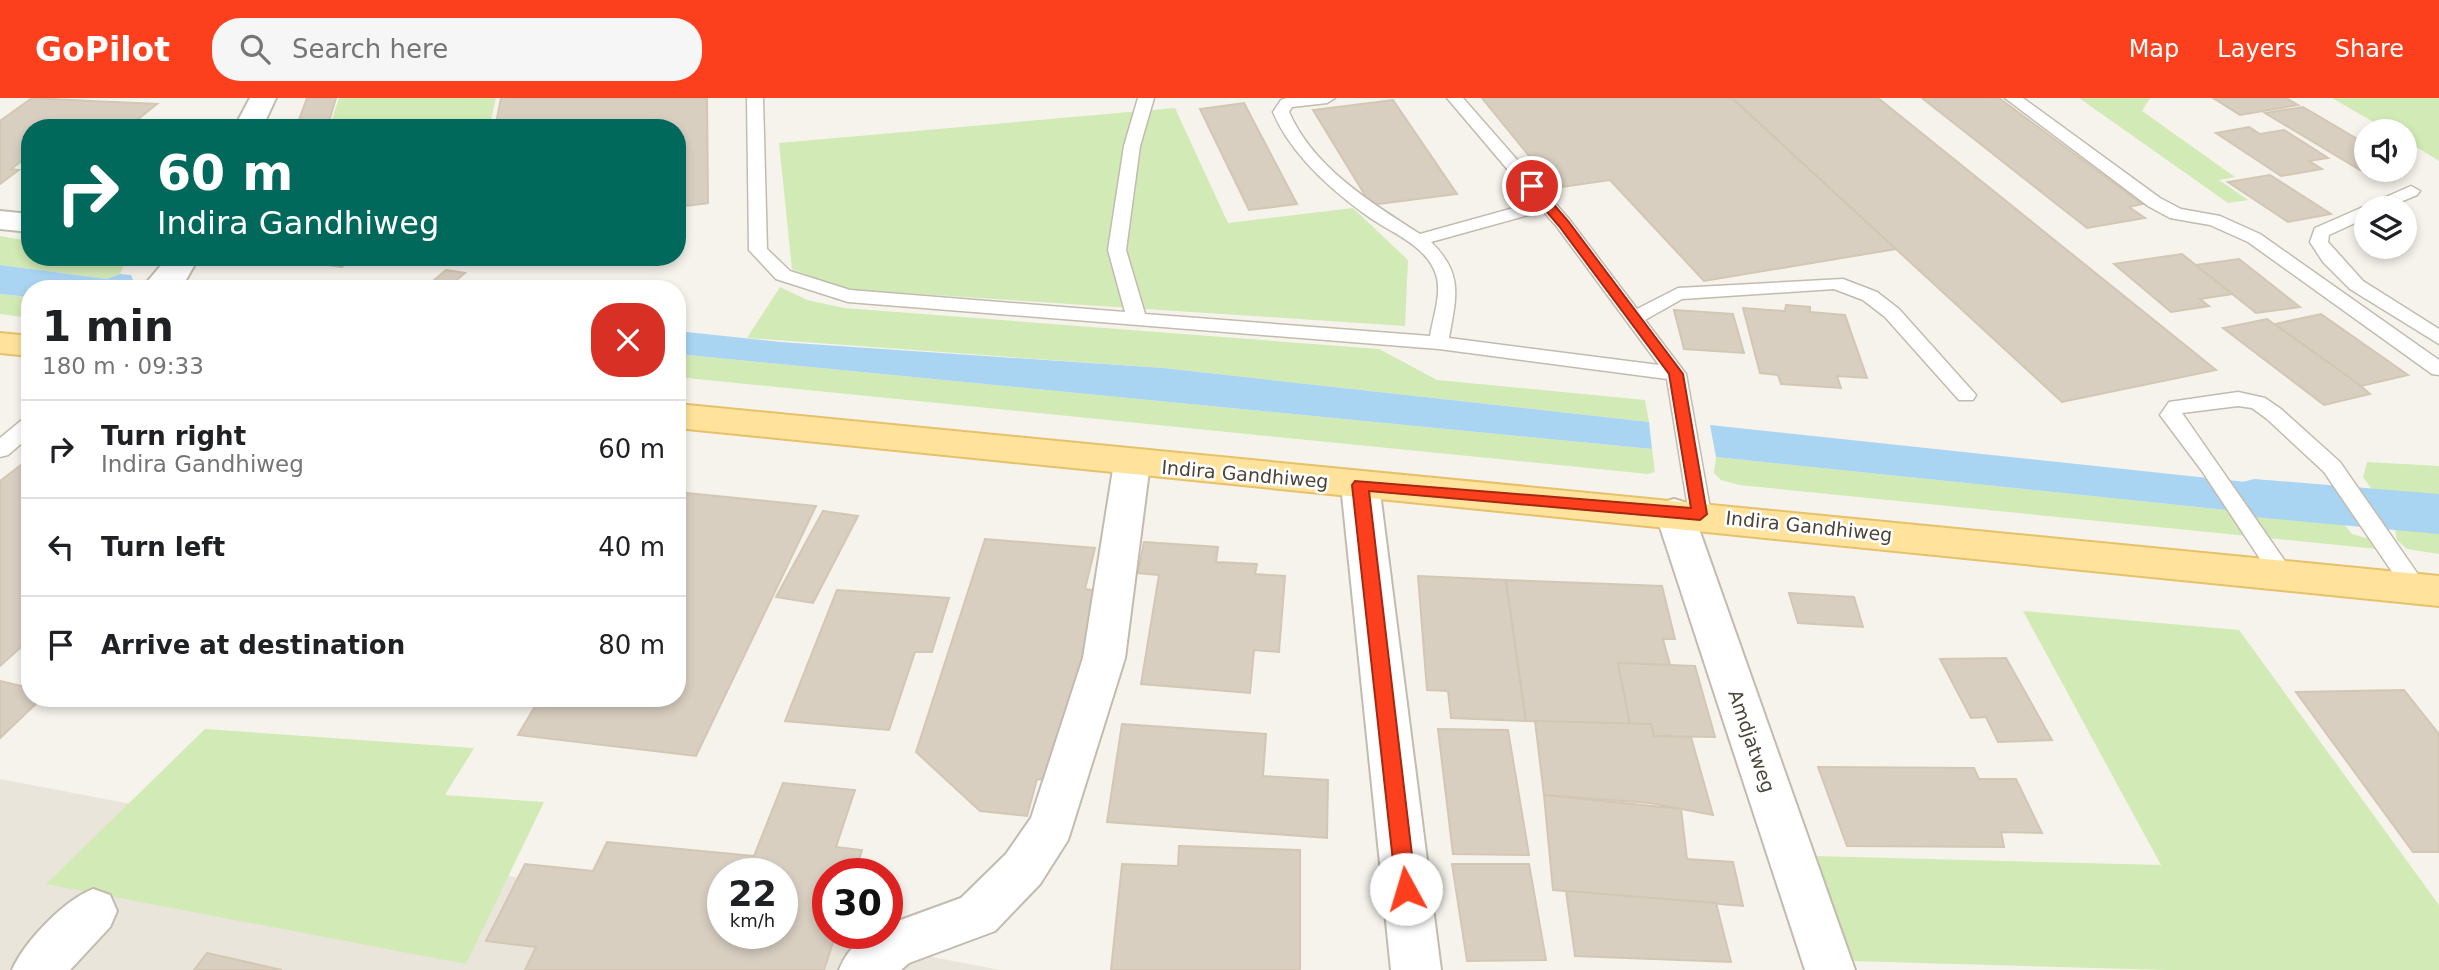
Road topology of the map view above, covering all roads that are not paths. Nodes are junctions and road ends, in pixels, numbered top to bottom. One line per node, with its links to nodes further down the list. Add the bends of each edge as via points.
1 (262, 98): 7 (street)
2 (755, 98): 16 (lane, via 758,250 783,275 848,296)
3 (1146, 98): 16 (lane, via 1132,146 1116,250)
4 (1327, 98): 14 (lane, via 1287,103 1281,112 1283,122 1318,163 1372,211)
5 (1455, 98): 10 (lane)
6 (2013, 98): 21 (lane, via 2154,202 2176,214 2214,220 2245,233)
7 (252, 119)
8 (2411, 191): 9 (lane)
9 (2400, 196)
10 (1547, 204): 14 (lane); 15 (lane)
11 (2354, 217): 17 (lane, via 2321,232 2319,242 2329,261 2344,277)
12 (0, 220): 13 (street)
13 (21, 222)
14 (1418, 240): 19 (lane, via 1437,259 1446,279)
15 (1634, 318): 22 (lane); 23 (lane, via 1678,294 1836,283 1870,296 1892,313)
16 (1137, 319): 19 (lane)
17 (2439, 338)
18 (0, 343): 20 (main road)
19 (1439, 343): 22 (lane)
20 (21, 345)
21 (2439, 369)
22 (1676, 374): 29 (lane, via 1691,471)
23 (1966, 396)
24 (686, 417): 27 (main road, Indira Gandhiweg)
25 (21, 432): 26 (lane)
26 (0, 450)
27 (1132, 463): 28 (main road, Indira Gandhiweg); 34 (street, via 1104,658 1052,826 1023,869 978,915 892,946)
28 (1360, 485): 29 (main road, Indira Gandhiweg); 35 (street)
29 (1687, 513): 30 (main road, Indira Gandhiweg); 36 (street, Amdjatweg)
30 (2282, 574): 31 (main road, Indira Gandhiweg); 31 (lane, via 2170,415 2176,407 2238,399 2258,403 2274,414 2332,467 2375,532)
31 (2428, 590)
32 (93, 911): 33 (street)
33 (37, 970)
34 (864, 970)
35 (1416, 970)
36 (1830, 970)

